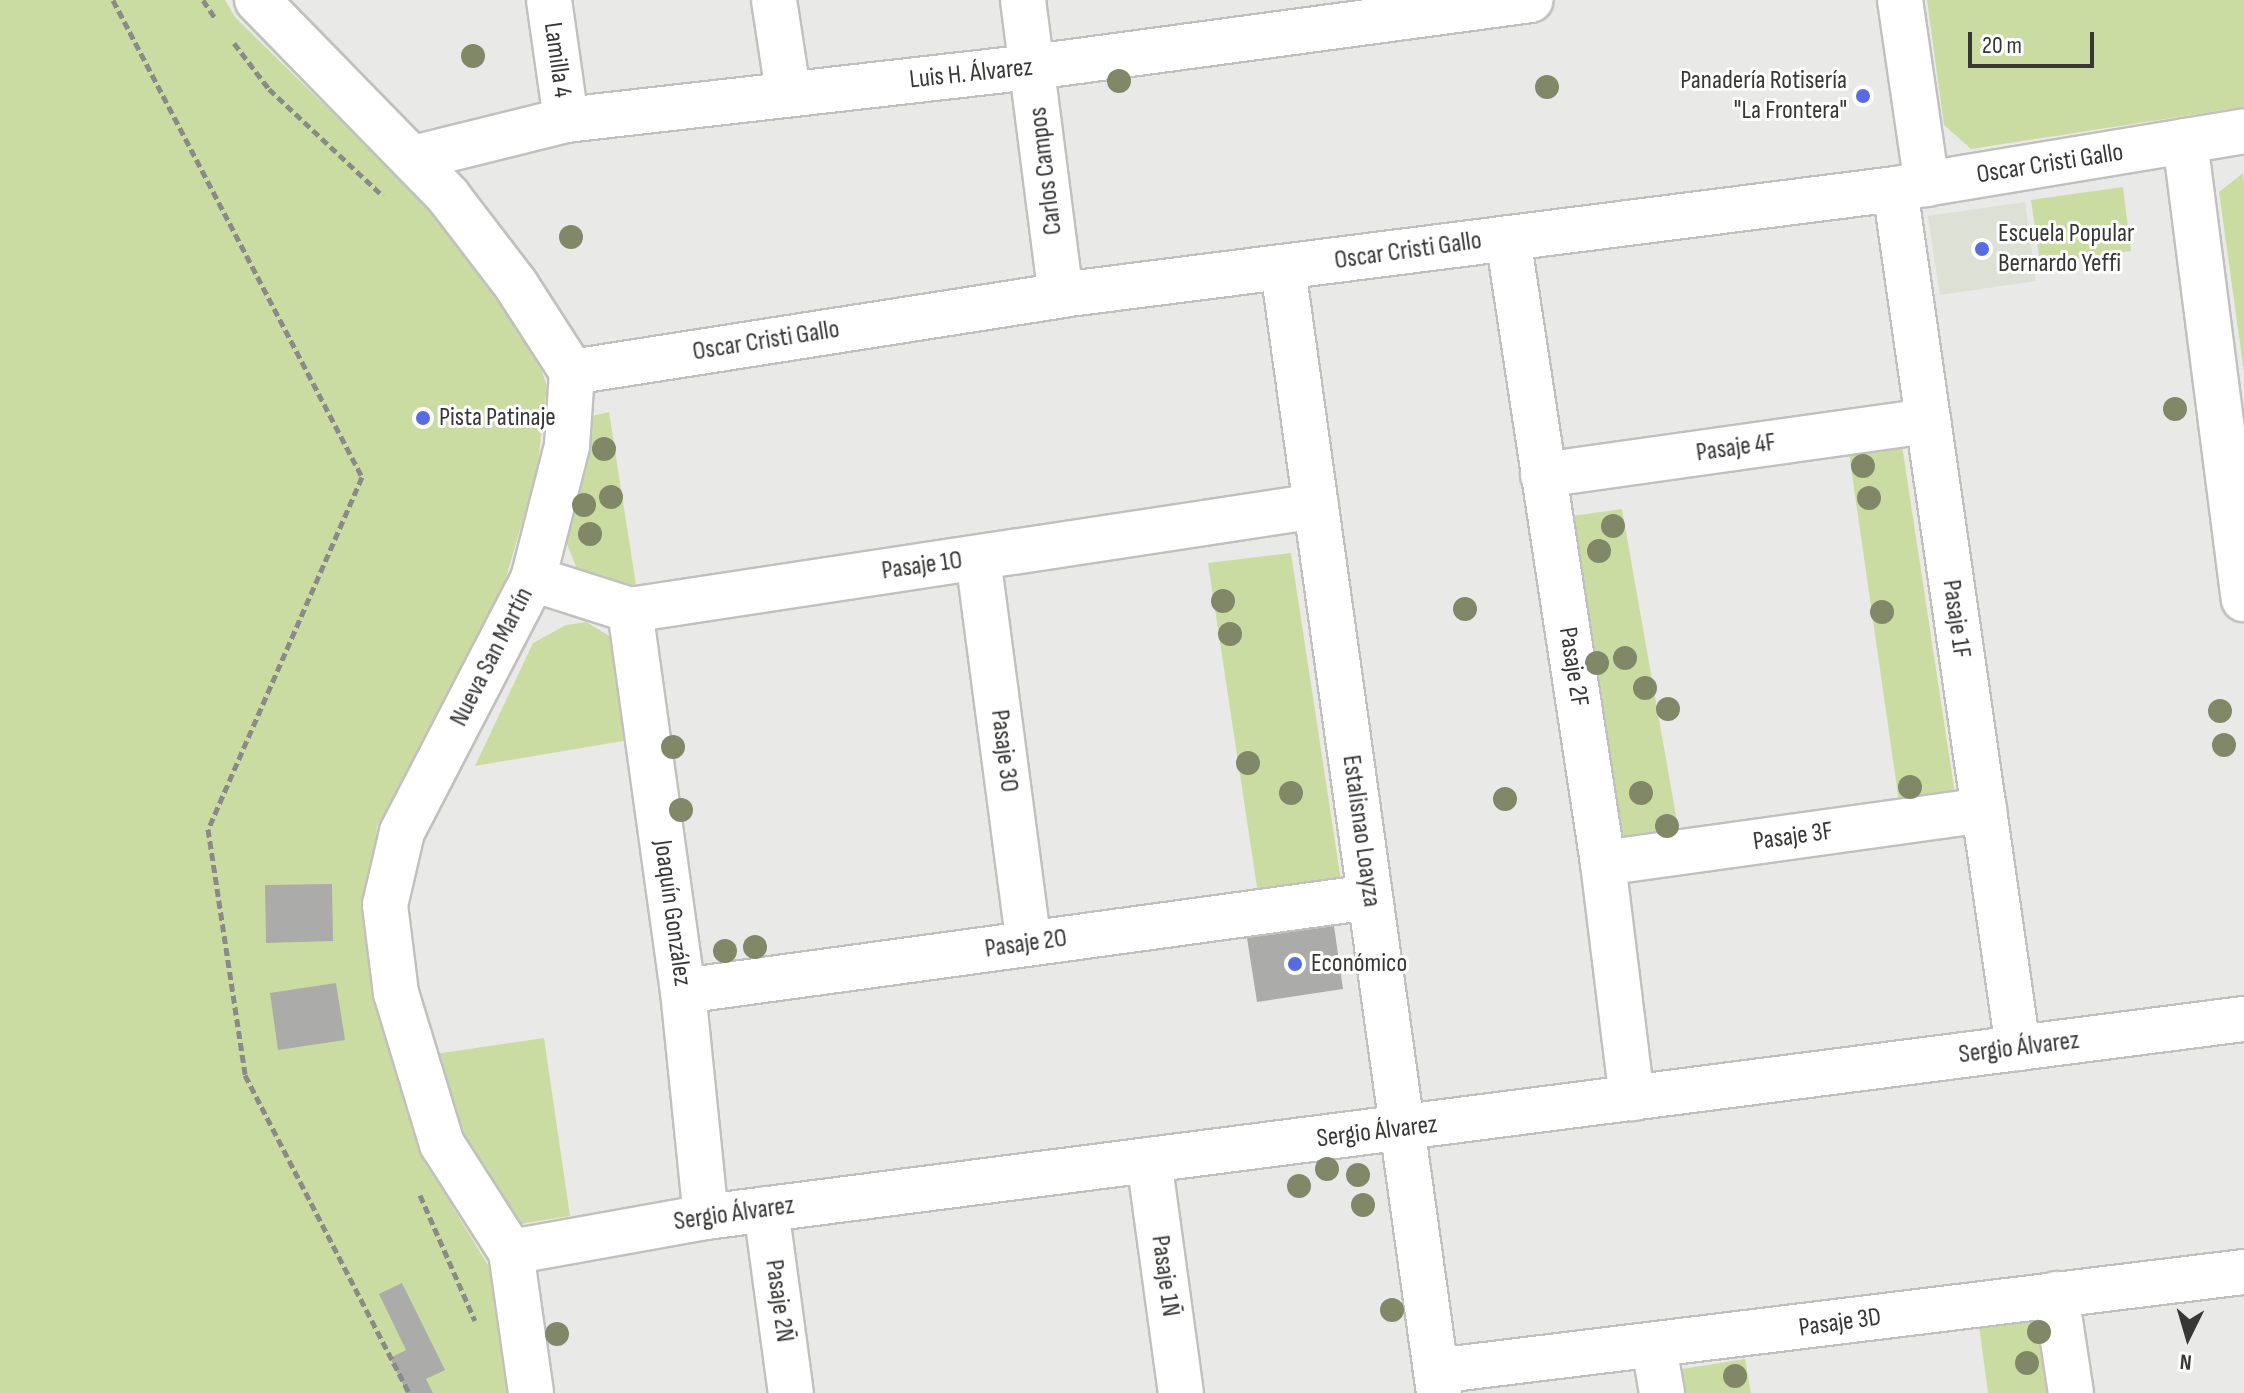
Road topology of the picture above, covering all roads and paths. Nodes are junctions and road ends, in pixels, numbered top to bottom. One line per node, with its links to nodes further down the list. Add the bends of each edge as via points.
1 (113, 0): 50 (path, via 362,477 208,829 245,1075)
2 (203, 0): 10 (path)
3 (257, 0): 17 (street)
4 (549, 0): 14 (street, Lamilla 4)
5 (774, 0): 13 (street)
6 (1023, 0): 12 (street, Carlos Campos)
7 (1900, 0): 18 (street, Pasaje 1F)
8 (1512, 1): 9 (street, Luis H. Álvarez)
9 (1264, 17): 12 (street, Luis H. Álvarez)
10 (221, 26)
11 (231, 38): 19 (path, via 269,89)
12 (1034, 67): 13 (street, Luis H. Álvarez); 22 (street, Carlos Campos)
13 (788, 92): 14 (street, Luis H. Álvarez)
14 (566, 120): 17 (street, Luis H. Álvarez)
15 (2244, 131): 16 (street, Oscar Cristi Gallo)
16 (2185, 141): 18 (street, Oscar Cristi Gallo); 29 (street)
17 (413, 158): 23 (street, via 516,285)
18 (1911, 187): 20 (street, Oscar Cristi Gallo); 24 (street, Pasaje 1F)
19 (390, 202)
20 (1508, 238): 21 (street, Oscar Cristi Gallo); 25 (street, Pasaje 2F)
21 (1283, 269): 22 (street, Oscar Cristi Gallo); 26 (street, Estalisnao Loayza)
22 (1061, 295): 23 (street, Oscar Cristi Gallo)
23 (572, 372): 28 (street, Nueva San Martín, via 567,446)
24 (1928, 421): 25 (street, Pasaje 4F); 31 (street, Pasaje 1F)
25 (1543, 475): 32 (street, Pasaje 2F)
26 (1316, 506): 27 (street, Pasaje 1O); 33 (street, Estalisnao Loayza)
27 (978, 558): 30 (street, Pasaje 1O); 34 (street, Pasaje 3O)
28 (533, 579): 30 (street, Pasaje 1O); 44 (street, Nueva San Martín, via 402,832 385,905 396,993 442,1144)
29 (2243, 587)
30 (630, 610): 35 (street, Joaquín González)
31 (1984, 810): 32 (street, Pasaje 3F); 37 (street, Pasaje 1F)
32 (1603, 863): 38 (street, Pasaje 2F)
33 (1370, 897): 34 (street, Pasaje 2O); 39 (street, Estalisnao Loayza)
34 (1029, 943): 35 (street, Pasaje 2O)
35 (683, 991): 43 (street, Joaquín González)
36 (2244, 1019): 37 (street, Sergio Álvarez)
37 (2018, 1048): 38 (street, Sergio Álvarez)
38 (1632, 1098): 39 (street, Sergio Álvarez)
39 (1403, 1129): 40 (street, Sergio Álvarez); 49 (street, Estalisnao Loayza)
40 (1149, 1160): 42 (street, Sergio Álvarez); 53 (street, Pasaje 1Ñ)
41 (418, 1190): 47 (path)
42 (766, 1209): 43 (street, Sergio Álvarez); 52 (street, Pasaje 2Ñ)
43 (706, 1217): 44 (street, Sergio Álvarez)
44 (511, 1252): 51 (street, Nueva San Martín)
45 (2244, 1272): 46 (street, Pasaje 3D)
46 (2056, 1294): 48 (street, Pasaje 3D); 55 (street)
47 (480, 1333)
48 (1654, 1347): 49 (street, Pasaje 3D); 54 (street)
49 (1438, 1382)
50 (409, 1393)
51 (531, 1393)
52 (791, 1393)
53 (1181, 1393)
54 (1662, 1393)
55 (2071, 1393)

